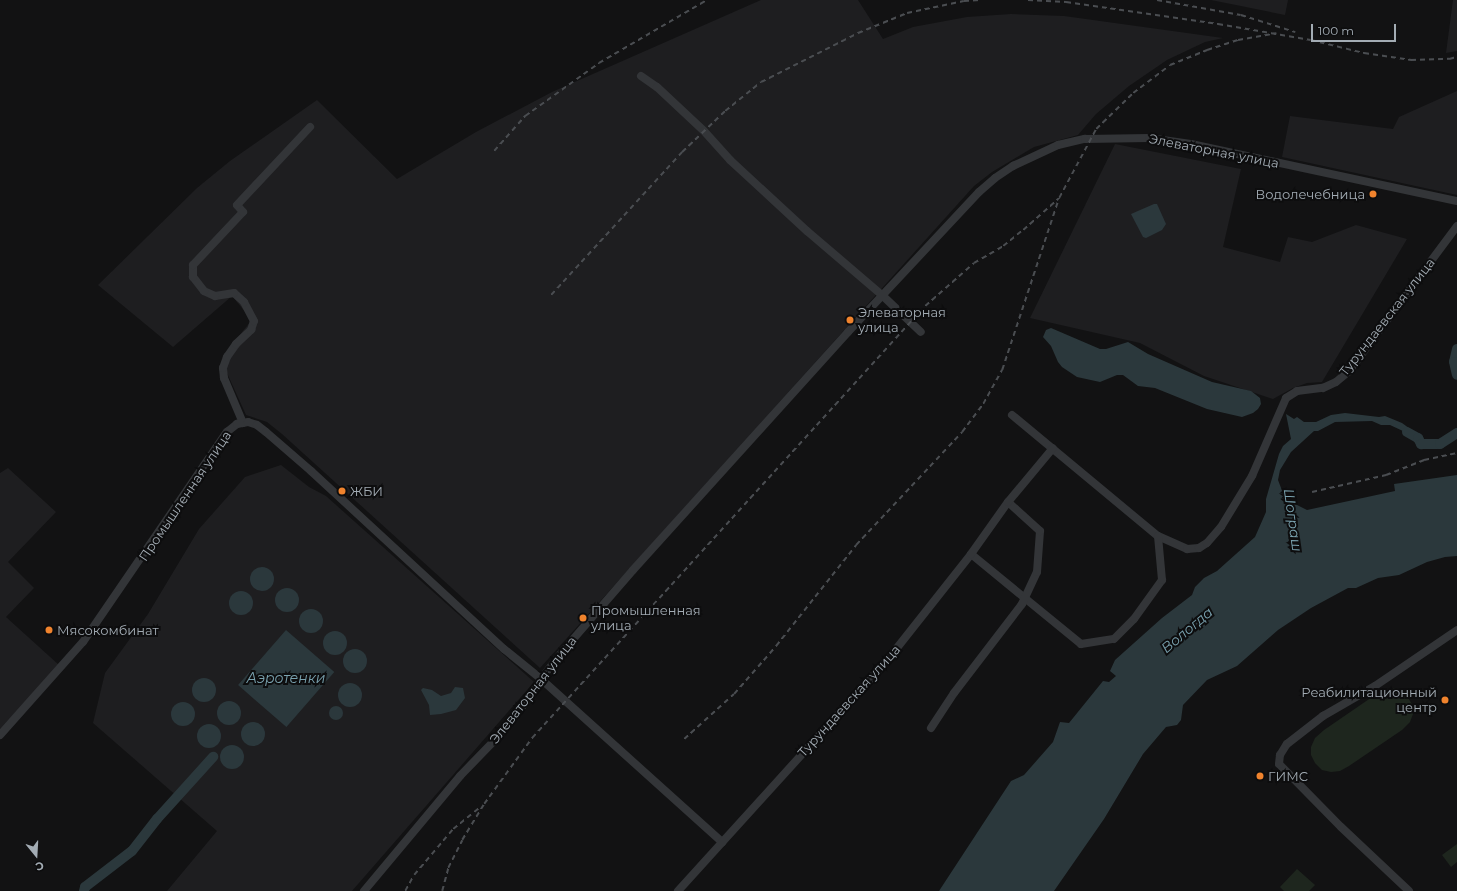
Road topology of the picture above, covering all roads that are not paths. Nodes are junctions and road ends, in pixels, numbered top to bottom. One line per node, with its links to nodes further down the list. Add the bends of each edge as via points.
1 (641, 76): 5 (street, via 680,108 730,160 807,231)
2 (310, 127): 8 (street, via 237,205 243,212 193,265 193,277 204,291 215,296 234,293 244,302 254,321 251,330 227,357 223,368 224,378)
3 (1457, 201): 5 (street, Элеваторная улица, via 1184,143 1149,138 1085,139 1058,145 1035,154 995,178)
4 (1457, 226): 11 (street, Турундаевская улица, via 1348,371 1336,382 1323,388 1297,390 1286,398 1252,476 1207,543 1199,548 1187,549)
5 (883, 296): 6 (street); 15 (street, Элеваторная улица, via 633,570)
6 (921, 332)
7 (1012, 415): 9 (street, Турундаевская улица)
8 (243, 423): 15 (street, Промышленная улица, via 253,424 266,432 504,649); 17 (street, Промышленная улица, via 232,426 227,432 83,642)
9 (1053, 448): 10 (street, Турундаевская улица); 11 (street, Турундаевская улица)
10 (1008, 502): 12 (street, Турундаевская улица); 13 (street, via 1040,531 1038,572)
11 (1158, 536): 13 (street, via 1162,580 1134,619 1114,640 1081,644)
12 (971, 554): 13 (street); 18 (street, Турундаевская улица, via 888,658)
13 (1024, 598): 16 (street)
14 (1457, 630): 21 (street, via 1376,686 1323,716 1287,744 1280,755 1279,764)
15 (541, 679): 18 (street, Промышленная улица); 19 (street, Элеваторная улица, via 530,697 498,736 460,776)
16 (931, 728)
17 (0, 735)
18 (722, 842): 20 (street, Турундаевская улица)
19 (364, 891)
20 (678, 891)
21 (1409, 891)

